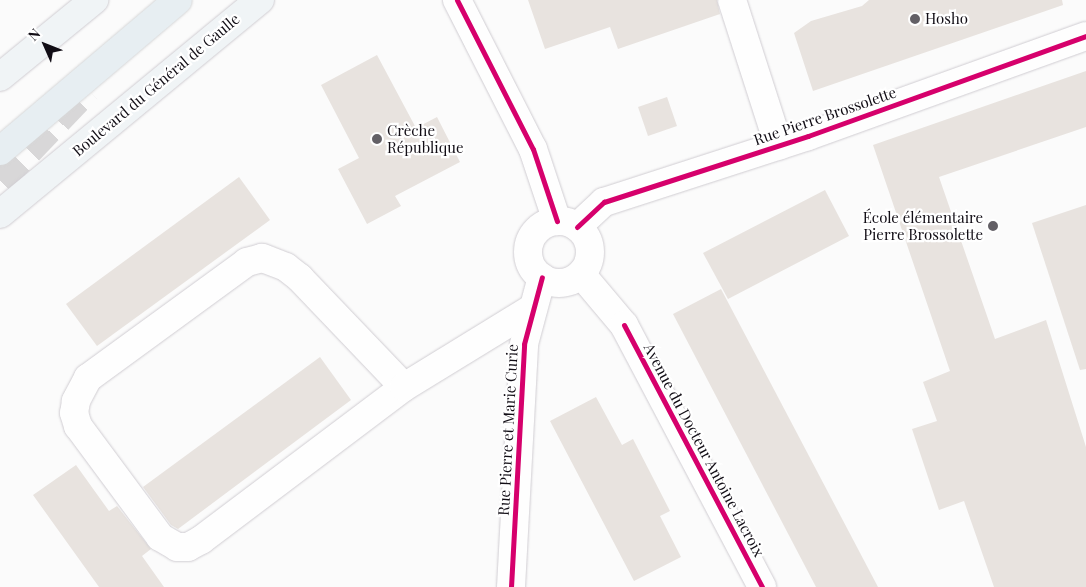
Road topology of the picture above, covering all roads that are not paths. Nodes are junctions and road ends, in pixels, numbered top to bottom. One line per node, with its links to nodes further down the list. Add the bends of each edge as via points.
1 (94, 0): 7 (main road)
2 (178, 0): 9 (highway, bridge)
3 (260, 0): 10 (main road, Boulevard du Général de Gaulle)
4 (457, 0): 11 (street, via 533,149)
5 (732, 0): 8 (street)
6 (1086, 36): 8 (street, Rue Pierre Brossolette)
7 (0, 78)
8 (778, 146): 11 (street, Rue Pierre Brossolette, via 604,202)
9 (0, 151)
10 (0, 214)
11 (567, 224): 12 (street, via 589,244 590,254); 13 (street, via 539,228 529,244 530,262)
12 (581, 274): 13 (street, via 562,282); 17 (street, Avenue du Docteur Antoine Lacroix, via 624,325)
13 (542, 277): 14 (street, Rue Pierre et Marie Curie)
14 (533, 308): 15 (street); 16 (street, Rue Pierre et Marie Curie, via 524,344)
15 (404, 387): 15 (street, via 201,540 182,547 160,537 78,426 74,413 76,401 88,378 247,262 262,258 286,267 300,278)
16 (511, 587)
17 (762, 587)

